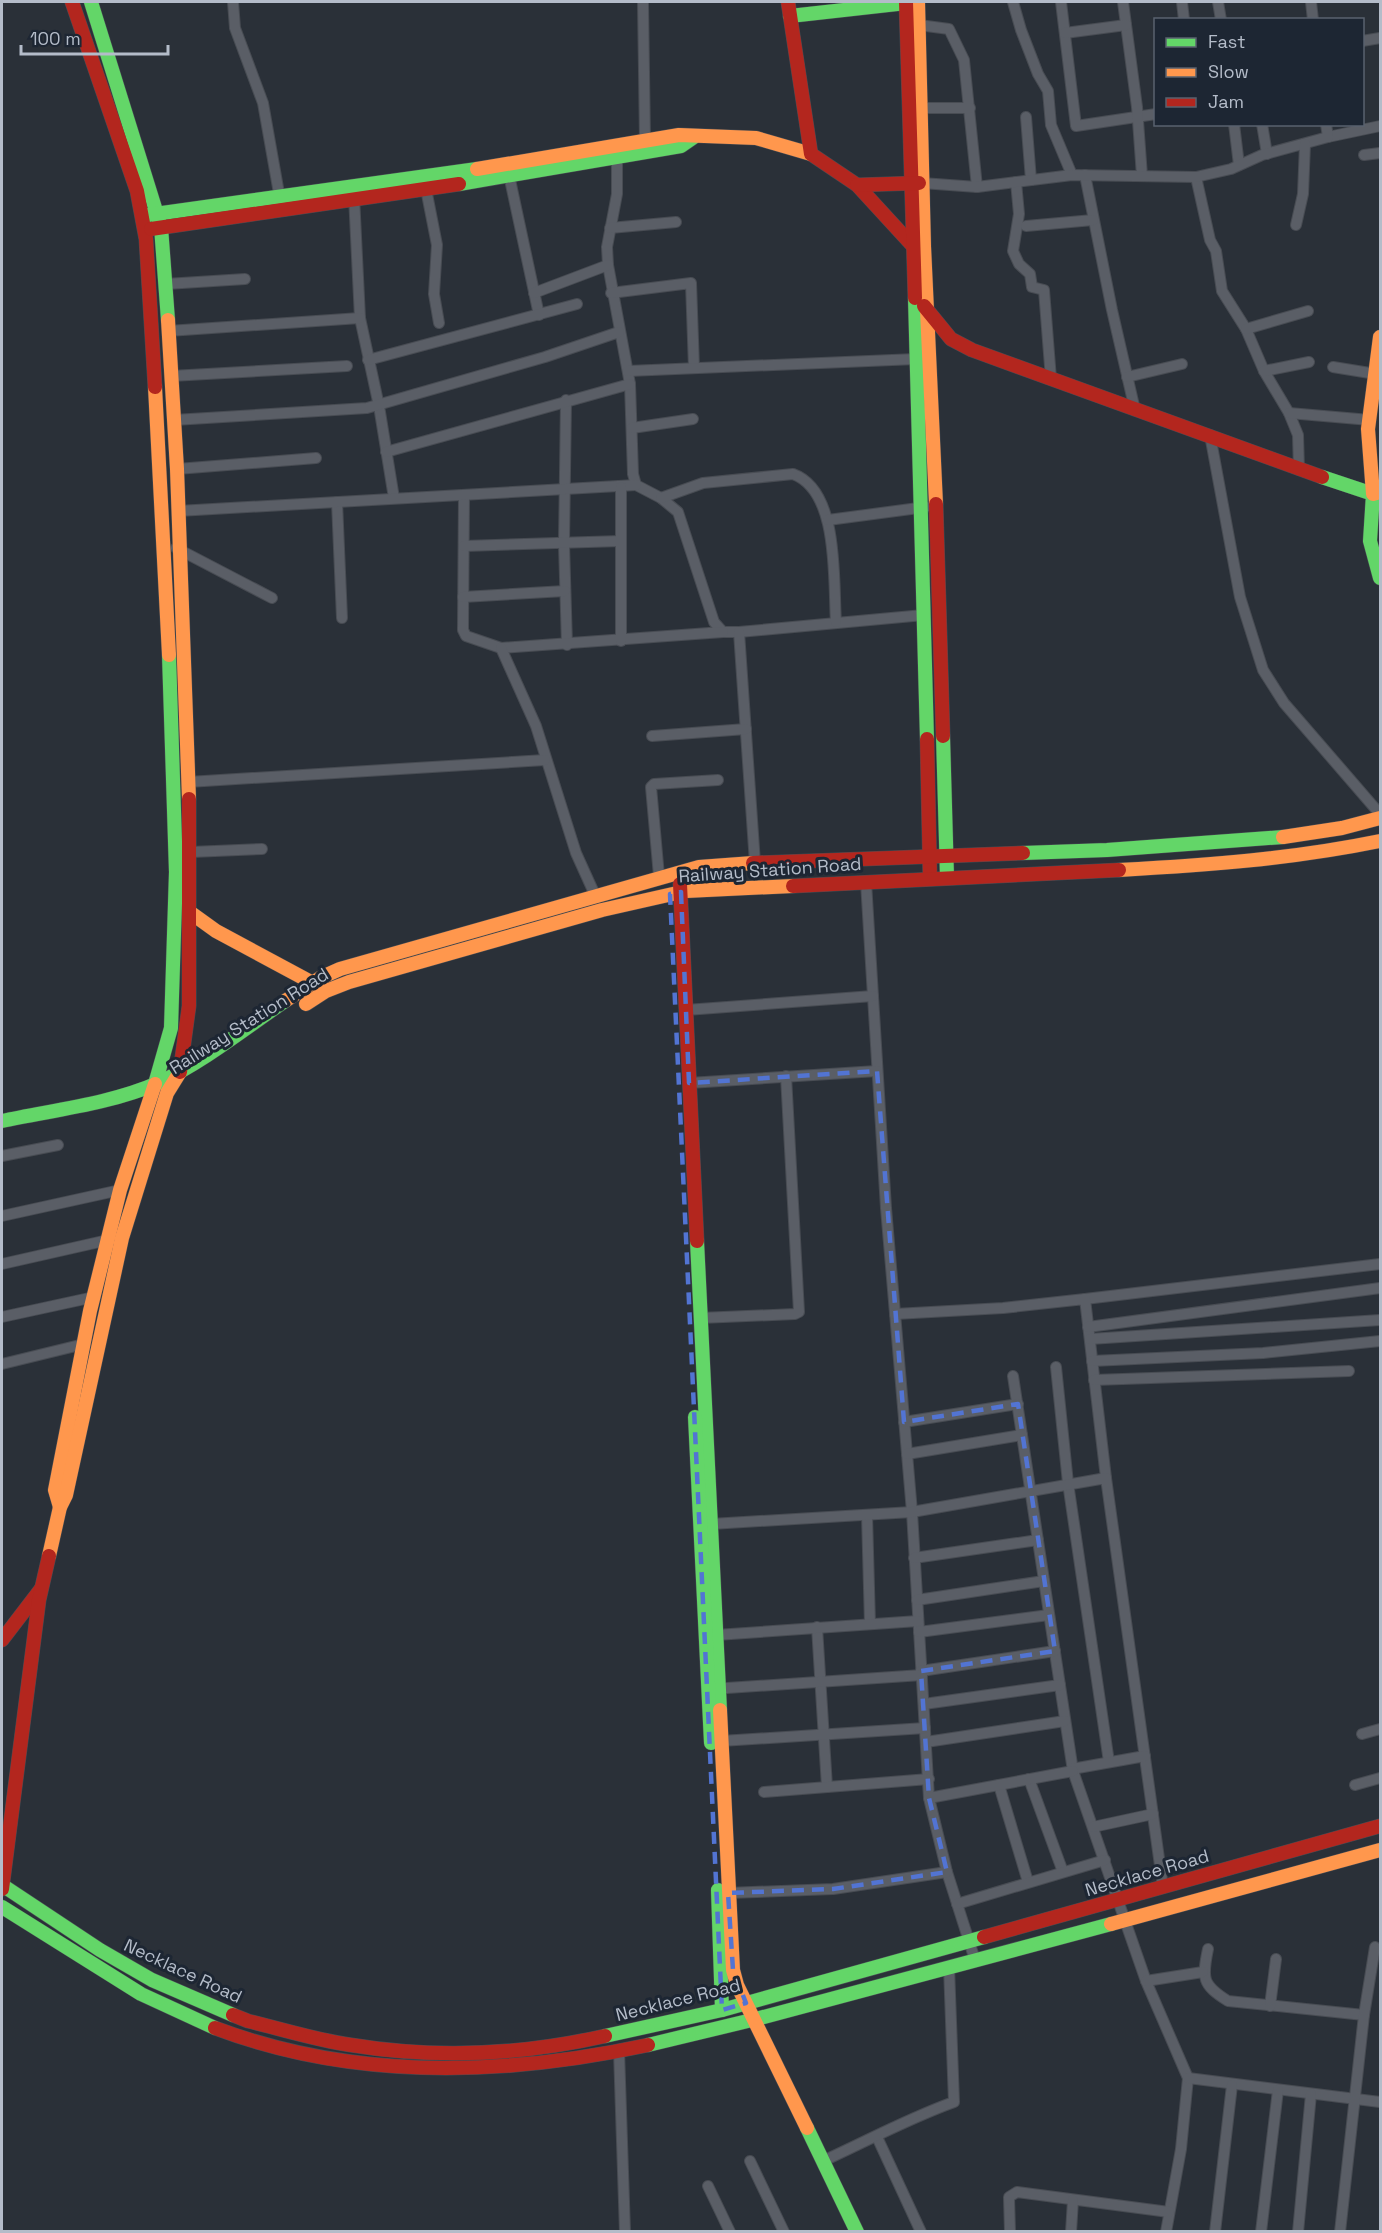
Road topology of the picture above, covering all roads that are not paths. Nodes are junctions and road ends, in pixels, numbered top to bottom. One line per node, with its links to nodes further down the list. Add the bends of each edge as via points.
1 (74, 2): 58 (main road)
2 (91, 2): 55 (main road)
3 (233, 2): 54 (street, via 235,28 263,103)
4 (643, 2): 33 (street)
5 (788, 2): 13 (main road)
6 (914, 2): 13 (main road); 17 (main road); 49 (main road)
7 (1013, 2): 43 (street, via 1033,63 1048,91 1051,125)
8 (1061, 2): 19 (street)
9 (1123, 2): 18 (street)
10 (1182, 2): 14 (street)
11 (1218, 2): 15 (street)
12 (1311, 2): 16 (street)
13 (790, 16): 37 (main road)
14 (1184, 18)
15 (1221, 18)
16 (1313, 18)
17 (919, 25): 22 (main road); 23 (street, via 949,29 964,60)
18 (1126, 25): 19 (street); 25 (street)
19 (1065, 33): 25 (street, via 1076,126)
20 (1380, 38): 21 (street)
21 (1364, 41)
22 (920, 108): 23 (street); 49 (main road)
23 (970, 108): 51 (street)
24 (1154, 114): 25 (street)
25 (1138, 116): 45 (street)
26 (1026, 117): 47 (street)
27 (1234, 126): 41 (street)
28 (1262, 126): 38 (street)
29 (1326, 126): 32 (street)
30 (1380, 126): 32 (street)
31 (694, 137): 33 (main road, via 679,135); 35 (main road, via 681,146); 37 (main road, via 756,138)
32 (1328, 137): 34 (street)
33 (645, 141): 35 (main road)
34 (1305, 144): 38 (street); 59 (street, via 1303,194)
35 (617, 152): 40 (main road); 61 (street, via 617,194)
36 (1380, 153): 39 (street)
37 (811, 154): 50 (main road)
38 (1267, 154): 41 (street)
39 (1364, 154)
40 (551, 162): 42 (main road); 53 (main road)
41 (1239, 165): 46 (street)
42 (509, 175): 52 (main road); 66 (street)
43 (1072, 175): 44 (street); 47 (street)
44 (1085, 175): 45 (street); 56 (street)
45 (1142, 176): 46 (street)
46 (1196, 177): 75 (street, via 1222,291)
47 (1031, 180): 48 (street)
48 (1016, 182): 51 (street); 92 (street, via 1019,214 1013,251 1030,274 1032,287 1044,290)
49 (916, 183): 50 (main road); 51 (street); 62 (main road); 70 (main road)
50 (857, 185): 62 (main road)
51 (977, 187)
52 (426, 189): 53 (main road); 74 (street, via 437,245 434,294)
53 (353, 194): 54 (main road); 55 (main road); 73 (street)
54 (280, 199): 55 (main road)
55 (159, 220): 58 (main road); 65 (main road)
56 (1093, 220): 60 (street); 91 (street)
57 (676, 222): 61 (street)
58 (144, 223): 121 (main road)
59 (1296, 225)
60 (1026, 226)
61 (610, 228): 63 (street)
62 (913, 246): 68 (main road)
63 (608, 265): 66 (street); 67 (street)
64 (245, 279): 65 (street)
65 (166, 285): 76 (main road)
66 (534, 293): 72 (street)
67 (611, 293): 77 (street); 86 (street, via 692,283)
68 (915, 296): 70 (main road); 80 (main road)
69 (577, 304): 72 (street)
70 (926, 308): 79 (main road); 80 (main road)
71 (1308, 311): 75 (street)
72 (539, 315): 81 (street)
73 (360, 318): 76 (street); 81 (street)
74 (439, 323)
75 (1246, 329): 88 (street)
76 (168, 331): 90 (main road)
77 (619, 332): 87 (street); 95 (street)
78 (1380, 337): 89 (main road)
79 (951, 339): 80 (main road); 92 (main road)
80 (922, 356): 86 (street); 115 (main road)
81 (368, 360): 95 (street)
82 (1309, 362): 88 (street)
83 (1182, 364): 91 (street)
84 (347, 366): 90 (street)
85 (1333, 367): 89 (street)
86 (694, 368): 87 (street)
87 (628, 371): 93 (street)
88 (1264, 371): 97 (street)
89 (1376, 374): 100 (main road)
90 (171, 376): 99 (main road)
91 (1127, 377): 96 (street)
92 (1051, 379): 96 (main road)
93 (630, 384): 94 (street); 101 (street)
94 (566, 400): 103 (street); 109 (street)
95 (379, 406): 99 (street); 103 (street)
96 (1136, 410): 102 (main road)
97 (1289, 413): 100 (street); 106 (street, via 1298,435)
98 (693, 418): 101 (street)
99 (174, 420): 105 (main road)
100 (1370, 420): 110 (main road)
101 (632, 428): 107 (street)
102 (1210, 435): 106 (main road); 142 (street, via 1240,597 1263,670 1284,703)
103 (386, 452): 112 (street)
104 (316, 458): 105 (street)
105 (177, 469): 116 (main road)
106 (1299, 470): 110 (main road)
107 (636, 485): 108 (street); 113 (street)
108 (621, 487): 109 (street); 120 (street)
109 (566, 489): 111 (street); 122 (street)
110 (1377, 493): 117 (main road)
111 (464, 495): 112 (street); 123 (street)
112 (394, 498): 114 (street)
113 (662, 498): 118 (street, via 703,483 794,474 820,499); 132 (street, via 678,512 714,622)
114 (337, 502): 116 (street); 130 (street)
115 (929, 507): 118 (street); 129 (main road); 148 (main road)
116 (178, 511): 124 (main road)
117 (1373, 518): 119 (main road); 125 (main road, via 1370,541)
118 (828, 520): 131 (street)
119 (1380, 532)
120 (621, 541): 122 (street); 134 (street)
121 (165, 543): 124 (street); 165 (main road, via 176,872 175,972 171,1028)
122 (564, 544): 123 (street); 126 (street)
123 (464, 546): 127 (street)
124 (179, 549): 128 (street); 141 (main road)
125 (1380, 578)
126 (566, 591): 127 (street); 135 (street)
127 (463, 597): 136 (street, via 464,634)
128 (272, 598)
129 (924, 615): 131 (street); 147 (main road)
130 (342, 618)
131 (836, 622): 133 (street)
132 (723, 632): 133 (street); 134 (street)
133 (739, 633): 137 (street)
134 (621, 641): 135 (street)
135 (567, 645): 136 (street)
136 (501, 648): 139 (street, via 536,726)
137 (746, 729): 138 (street); 149 (street)
138 (652, 736)
139 (545, 760): 141 (street); 155 (street, via 576,853)
140 (718, 780): 150 (street, via 651,787)
141 (188, 782): 146 (main road)
142 (1380, 813)
143 (1380, 818): 148 (main road, Railway Station Road, via 1272,839)
144 (1380, 841): 152 (main road, Railway Station Road, via 1267,861)
145 (262, 849): 146 (street)
146 (191, 852): 156 (main road)
147 (929, 855): 148 (main road, Railway Station Road); 149 (main road, Railway Station Road); 151 (main road)
148 (946, 855): 152 (main road)
149 (755, 863): 150 (main road, Railway Station Road)
150 (669, 873): 154 (main road); 155 (main road, Railway Station Road)
151 (930, 878): 152 (main road, Railway Station Road); 153 (main road, Railway Station Road)
152 (947, 878)
153 (866, 882): 154 (main road, Railway Station Road); 159 (street)
154 (675, 893): 158 (main road, Railway Station Road, via 602,910); 160 (main road); 219 (main road)
155 (595, 895): 157 (main road, Railway Station Road, via 340,969)
156 (191, 914): 157 (main road); 161 (main road, via 187,1032)
157 (313, 983): 158 (main road); 161 (main road, Railway Station Road)
158 (326, 991): 166 (main road, Railway Station Road)
159 (873, 996): 160 (street); 162 (street)
160 (686, 1010): 164 (main road)
161 (180, 1071): 165 (main road, Railway Station Road); 166 (main road)
162 (877, 1071): 163 (street); 180 (street)
163 (786, 1076): 164 (street); 182 (street, via 799,1312)
164 (689, 1083): 182 (main road)
165 (155, 1084): 167 (main road); 168 (main road, Railway Station Road, via 115,1097)
166 (167, 1093): 167 (main road, Railway Station Road); 200 (main road, via 122,1238 66,1495)
167 (151, 1100): 169 (main road, Railway Station Road); 172 (main road)
168 (2, 1121)
169 (2, 1135)
170 (58, 1145): 171 (street)
171 (2, 1156)
172 (120, 1190): 173 (street); 174 (main road)
173 (2, 1216)
174 (108, 1240): 176 (street); 178 (main road)
175 (1380, 1263): 179 (street)
176 (2, 1264)
177 (1380, 1288): 184 (street)
178 (94, 1297): 181 (street); 186 (main road)
179 (1085, 1299): 180 (street); 184 (street)
180 (895, 1314): 194 (street)
181 (2, 1317)
182 (700, 1318): 203 (main road)
183 (1380, 1320): 184 (street)
184 (1089, 1333): 187 (street)
185 (1380, 1341): 187 (street, via 1263,1353)
186 (84, 1344): 188 (street); 200 (main road, via 55,1490)
187 (1092, 1361): 192 (street)
188 (2, 1364)
189 (1056, 1367): 198 (street)
190 (1349, 1371): 192 (street)
191 (1013, 1376): 193 (street)
192 (1094, 1380): 197 (street)
193 (1018, 1404): 194 (street); 195 (street)
194 (904, 1422): 196 (street)
195 (1022, 1435): 196 (street); 199 (street)
196 (907, 1454): 201 (street)
197 (1106, 1478): 198 (street); 228 (street)
198 (1068, 1484): 199 (street); 229 (street)
199 (1030, 1489): 201 (street); 204 (street)
200 (60, 1507): 207 (main road)
201 (912, 1512): 202 (street); 205 (street)
202 (867, 1515): 203 (street); 210 (street)
203 (711, 1524): 213 (main road)
204 (1038, 1540): 205 (street); 206 (street)
205 (914, 1558): 208 (street)
206 (1044, 1581): 208 (street); 209 (street)
207 (41, 1589): 214 (main road); 247 (main road)
208 (917, 1600): 212 (street)
209 (1049, 1615): 212 (street); 215 (street)
210 (870, 1624): 211 (street); 212 (street)
211 (817, 1627): 213 (street); 217 (street)
212 (918, 1627): 216 (street)
213 (716, 1635): 219 (main road)
214 (2, 1640)
215 (1055, 1651): 216 (street); 218 (street)
216 (921, 1673): 217 (street); 220 (street)
217 (821, 1681): 219 (street); 224 (street)
218 (1060, 1685): 220 (street); 221 (street)
219 (714, 1688): 226 (main road); 264 (main road)
220 (924, 1704): 222 (street)
221 (1065, 1722): 227 (street); 230 (street)
222 (925, 1728): 224 (street); 227 (street)
223 (1380, 1729): 225 (street)
224 (824, 1734): 226 (street); 236 (street)
225 (1362, 1734)
226 (721, 1741): 249 (main road)
227 (926, 1742): 232 (street)
228 (1145, 1756): 229 (street); 239 (street)
229 (1109, 1762): 230 (street)
230 (1073, 1770): 233 (street); 241 (street)
231 (1380, 1778): 235 (street)
232 (928, 1779): 236 (street); 238 (street)
233 (1029, 1779): 234 (street); 245 (street)
234 (999, 1785): 238 (street); 246 (street)
235 (1355, 1785)
236 (827, 1786): 237 (street)
237 (764, 1792)
238 (929, 1798): 244 (street)
239 (1153, 1814): 241 (street); 248 (street)
240 (1380, 1826): 248 (main road, Necklace Road)
241 (1093, 1827): 243 (street)
242 (1380, 1850): 253 (main road, Necklace Road)
243 (1105, 1860): 245 (street); 250 (street)
244 (947, 1872): 249 (street, via 833,1889); 251 (street)
245 (1063, 1872): 246 (street)
246 (1028, 1882): 251 (street)
247 (2, 1886): 269 (main road, Necklace Road, via 152,1980 248,2021 350,2045)
248 (1163, 1887): 250 (main road, Necklace Road)
249 (728, 1893): 262 (main road, via 733,1970)
250 (1120, 1900): 253 (street); 254 (main road, Necklace Road)
251 (957, 1904): 254 (street)
252 (2, 1907): 271 (main road, Necklace Road, via 105,1972 189,2018 263,2044 322,2058)
253 (1128, 1921): 258 (main road, Necklace Road); 261 (street)
254 (969, 1940): 258 (street); 262 (main road, Necklace Road)
255 (1375, 1947): 265 (street)
256 (1208, 1949): 260 (street)
257 (1276, 1959): 263 (street)
258 (975, 1960): 259 (main road, Necklace Road)
259 (949, 1967): 266 (main road, Necklace Road); 278 (street, via 954,2102 912,2117)
260 (1203, 1972): 261 (street); 263 (street, via 1210,1989 1228,2001)
261 (1146, 1981): 272 (street)
262 (746, 2003): 264 (main road, Necklace Road); 266 (main road)
263 (1270, 2006): 265 (street)
264 (722, 2010): 267 (main road, Necklace Road)
265 (1364, 2015): 276 (street)
266 (754, 2018): 268 (main road, Necklace Road); 280 (main road)
267 (597, 2038): 269 (main road, Necklace Road, via 527,2051); 270 (main road)
268 (619, 2051): 270 (main road, Necklace Road); 284 (street)
269 (450, 2055): 271 (main road)
270 (599, 2056): 271 (main road, Necklace Road, via 522,2068)
271 (450, 2070)
272 (1188, 2078): 273 (street); 283 (street, via 1181,2149)
273 (1232, 2085): 274 (street); 292 (street)
274 (1278, 2090): 275 (street); 293 (street)
275 (1311, 2094): 276 (street); 294 (street)
276 (1354, 2100): 277 (street); 295 (street)
277 (1380, 2102)
278 (877, 2137): 280 (street); 288 (street)
279 (750, 2161): 286 (street)
280 (824, 2161): 287 (main road)
281 (708, 2186): 285 (street)
282 (1072, 2200): 283 (street); 289 (street, via 1012,2193); 290 (street)
283 (1169, 2212): 291 (street)
284 (625, 2232)
285 (730, 2232)
286 (784, 2232)
287 (857, 2232)
288 (921, 2232)
289 (1010, 2232)
290 (1071, 2232)
291 (1166, 2232)
292 (1215, 2232)
293 (1261, 2232)
294 (1298, 2232)
295 (1340, 2232)

